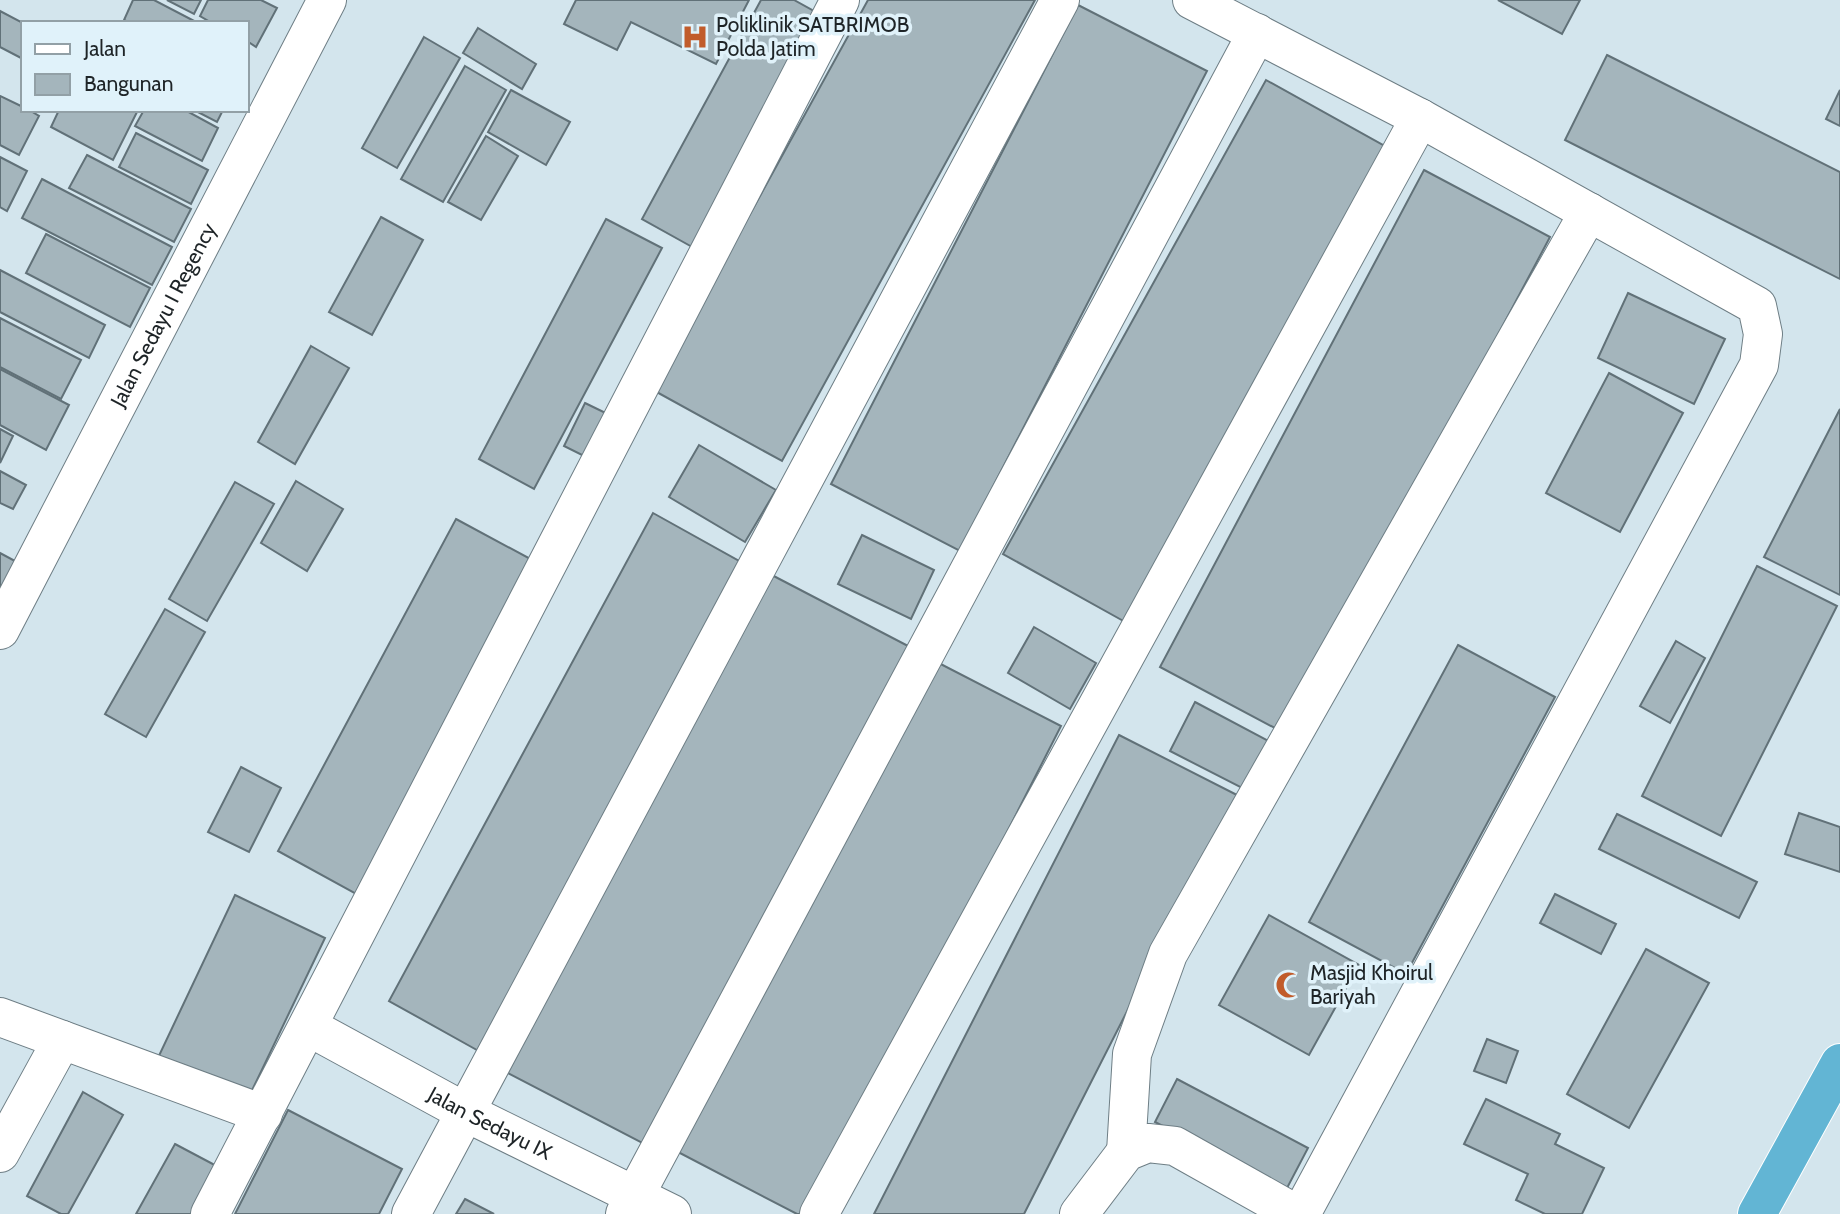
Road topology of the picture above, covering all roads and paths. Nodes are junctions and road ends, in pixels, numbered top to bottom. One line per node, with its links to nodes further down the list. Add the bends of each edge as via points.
1 (327, 0): 8 (street, Jalan Sedayu I Regency)
2 (840, 0): 10 (street)
3 (1060, 0): 13 (street)
4 (1192, 0): 5 (street)
5 (1257, 33): 6 (street); 17 (street)
6 (1420, 118): 7 (street); 21 (street)
7 (1589, 212): 15 (street, via 1168,954 1132,1054); 24 (street, via 1757,306 1763,334 1759,365)
8 (0, 630)
9 (0, 1017): 11 (street)
10 (309, 1027): 13 (street, Jalan Sedayu IX); 14 (street)
11 (62, 1040): 14 (street); 16 (street)
12 (1840, 1063): 25 (highway)
13 (465, 1112): 17 (street, Jalan Sedayu IX); 19 (street)
14 (263, 1114): 18 (street)
15 (1126, 1152): 22 (street); 23 (street, via 1147,1143 1175,1146)
16 (0, 1153)
17 (630, 1204): 20 (street, Jalan Sedayu IX)
18 (210, 1214)
19 (411, 1214)
20 (672, 1214)
21 (818, 1214)
22 (1079, 1214)
23 (1296, 1214)
24 (1301, 1214)
25 (1757, 1214)

